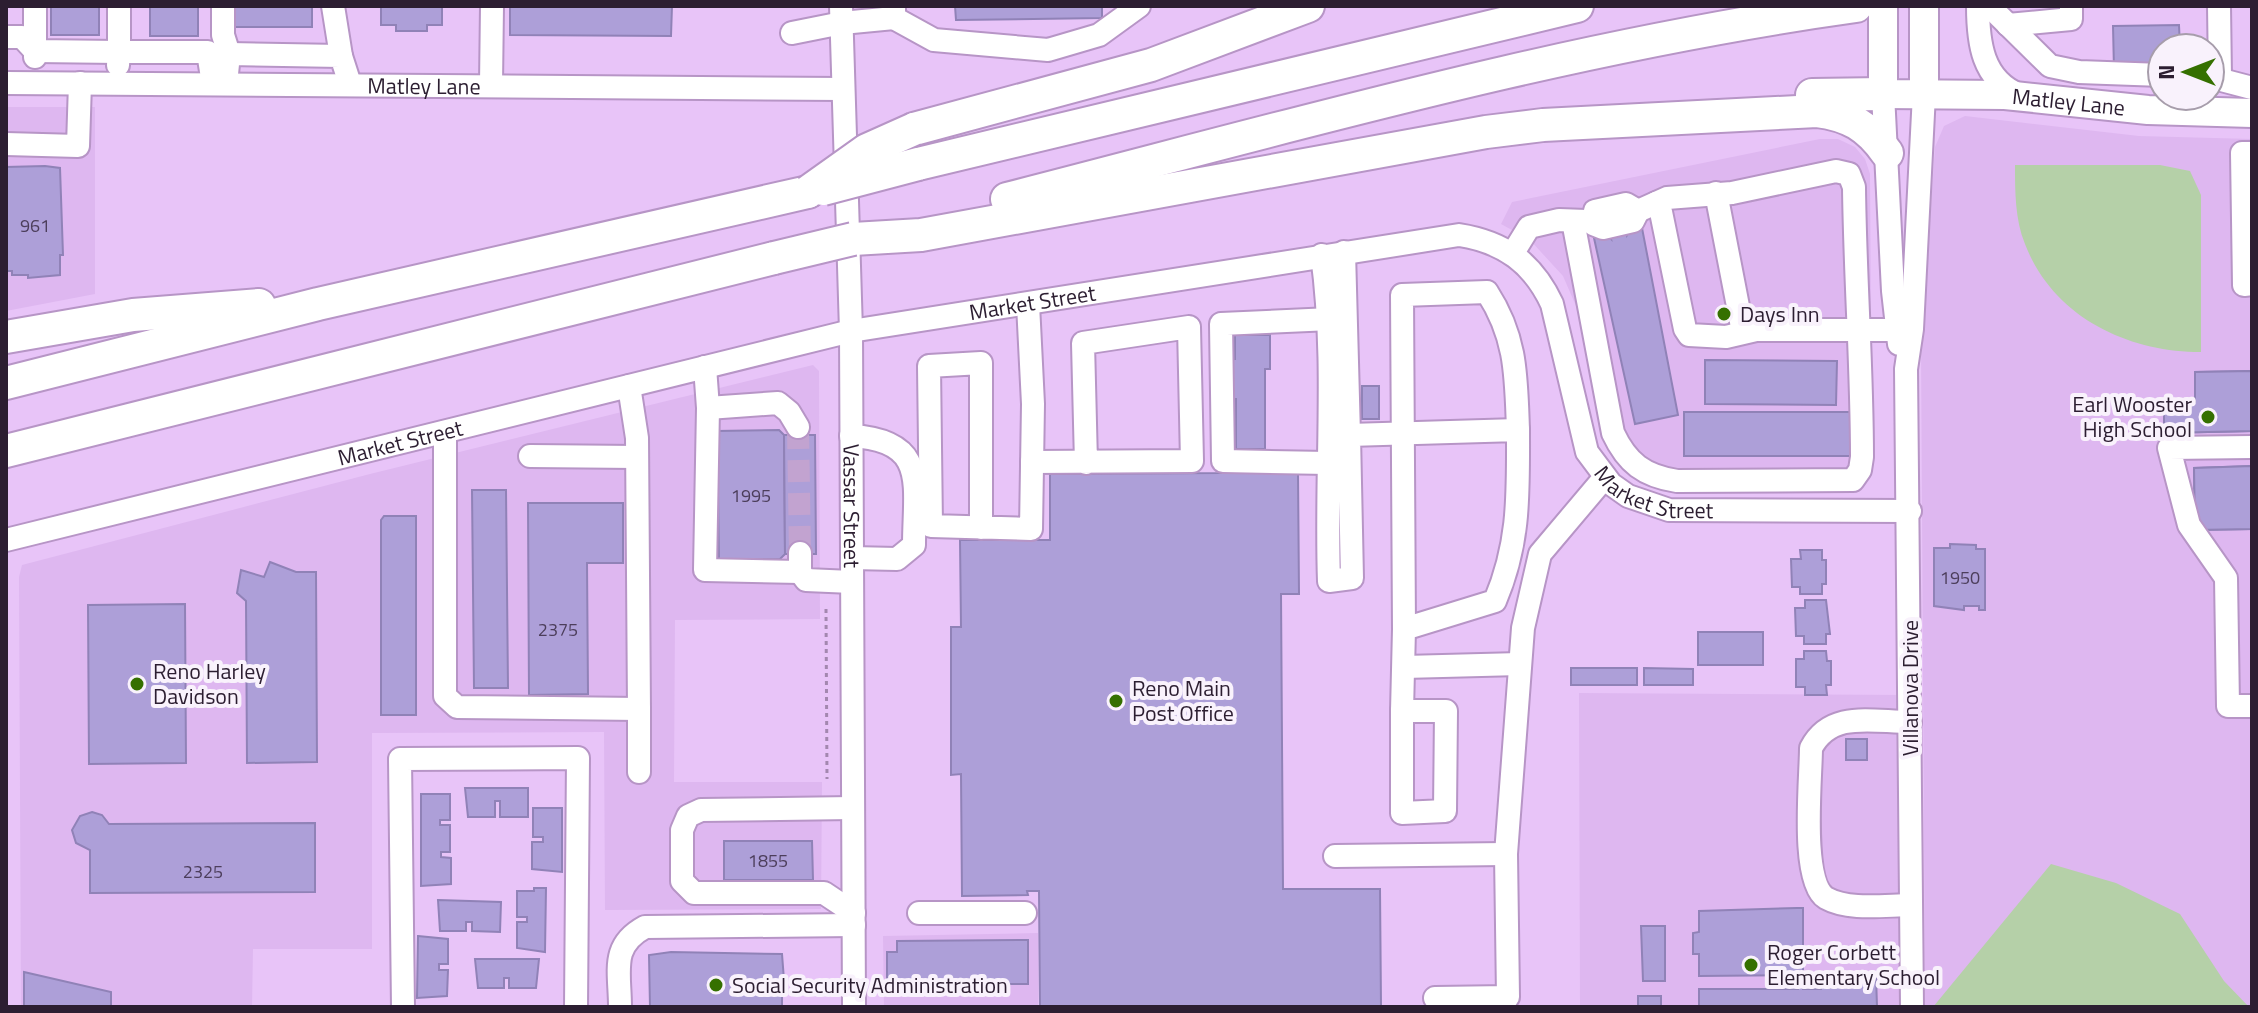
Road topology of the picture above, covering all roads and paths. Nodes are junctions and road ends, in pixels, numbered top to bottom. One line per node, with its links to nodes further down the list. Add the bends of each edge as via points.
1 (35, 6): 21 (street)
2 (119, 6): 22 (street)
3 (208, 6): 23 (street)
4 (223, 6): 23 (street)
5 (333, 6): 24 (street)
6 (492, 6): 33 (street)
7 (1139, 6): 16 (street, via 1099,35 1048,50 934,40)
8 (1308, 6): 44 (highway, bridge, via 1151,65 914,129 867,150)
9 (1577, 6): 44 (highway, bridge)
10 (1856, 6): 48 (highway, via 1548,61)
11 (1883, 6): 36 (main road, Villanova Drive)
12 (1924, 6): 37 (main road, Villanova Drive)
13 (2071, 6): 15 (street, via 2071,19)
14 (2219, 6): 18 (street)
15 (1993, 11): 25 (street, via 2050,66); 38 (street, via 1978,33 1986,62 1998,82)
16 (894, 12): 17 (street)
17 (842, 14): 19 (street); 35 (street, Vassar Street)
18 (2218, 32)
19 (792, 33)
20 (6, 37): 21 (street, via 22,37)
21 (35, 51): 22 (street); 28 (street)
22 (119, 52): 23 (street); 30 (street)
23 (218, 53): 24 (street); 31 (street)
24 (341, 56): 32 (street)
25 (2146, 74)
26 (2226, 80): 34 (street)
27 (6, 83): 28 (street, Matley Lane)
28 (35, 83): 29 (street, Matley Lane)
29 (80, 83): 30 (street, Matley Lane); 41 (street, via 78,146)
30 (117, 83): 31 (street, Matley Lane)
31 (220, 84): 32 (street, Matley Lane)
32 (350, 84): 33 (street, Matley Lane)
33 (491, 84): 35 (street, Matley Lane)
34 (2252, 88)
35 (843, 89): 57 (street, Vassar Street)
36 (1883, 94): 37 (main road, Matley Lane); 40 (highway, via 1676,102 1606,109); 42 (street, Villanova Drive)
37 (1924, 94): 38 (main road, Matley Lane); 63 (street, Villanova Drive)
38 (2022, 96): 39 (main road, Matley Lane, via 2148,110)
39 (2252, 113)
40 (1543, 125): 42 (highway, via 1817,111 1854,119); 48 (highway)
41 (6, 144)
42 (1887, 153): 56 (street, Villanova Drive)
43 (2252, 153): 51 (street, via 2242,153 2244,285)
44 (808, 192): 52 (highway)
45 (1716, 193): 46 (street, via 1667,198); 55 (street, via 1836,171 1849,174 1854,187); 58 (street)
46 (1647, 207): 47 (street, via 1630,222 1599,228); 58 (street, via 1661,212 1689,335 1726,337)
47 (1582, 221): 49 (street, via 1529,227); 60 (street)
48 (920, 228): 67 (highway, bridge, via 774,258)
49 (1513, 253): 50 (street, Market Street, via 1459,235); 61 (street, Market Street, via 1543,285)
50 (1333, 254): 53 (street, Market Street); 54 (street); 72 (street)
51 (2252, 284)
52 (318, 304): 59 (highway, via 166,311); 64 (highway)
53 (1028, 304): 57 (street, Market Street); 78 (street)
54 (1331, 319): 80 (street); 80 (street, via 1221,324 1223,461)
55 (1859, 330): 56 (street); 58 (street); 83 (street, via 1860,470 1853,480 1841,483)
56 (1896, 330): 63 (street, Villanova Drive)
57 (851, 331): 62 (street, Market Street); 73 (street, Vassar Street)
58 (1743, 332)
59 (6, 337)
60 (1594, 340): 61 (street); 83 (street, via 1613,433 1637,469 1677,481)
61 (1562, 349): 82 (street, Market Street, via 1587,452)
62 (705, 367): 65 (street, Market Street); 66 (street)
63 (1906, 369): 85 (street, Villanova Drive)
64 (6, 383)
65 (629, 386): 70 (street, Market Street); 77 (street)
66 (708, 408): 68 (street, via 778,403); 89 (street, via 705,570 800,562 806,580)
67 (128, 421): 75 (highway); 81 (highway)
68 (798, 427)
69 (1518, 430): 71 (street); 71 (street, via 1516,369 1506,321 1487,292 1402,295); 91 (street, via 1518,518 1509,568 1495,601)
70 (445, 432): 87 (street, Market Street); 95 (street, via 445,696 457,707)
71 (1403, 434): 72 (street); 91 (street)
72 (1349, 435): 80 (street, via 1352,578 1329,581)
73 (851, 436): 88 (street, Vassar Street); 88 (street, via 878,438 906,455 914,467 914,545 897,559)
74 (2252, 447): 94 (street, via 2169,448 2189,525 2226,578 2228,706)
75 (6, 451)
76 (530, 456): 77 (street)
77 (637, 457): 95 (street)
78 (1032, 462): 79 (street); 86 (street, via 1031,529)
79 (1086, 463): 79 (street, via 1192,461 1189,327 1083,343)
80 (1328, 463)
81 (6, 474)
82 (1605, 477): 84 (street, Market Street, via 1628,496 1669,510); 92 (street, via 1540,554)
83 (1769, 482): 84 (street)
84 (1770, 511): 85 (street, Market Street)
85 (1910, 511): 97 (street, Villanova Drive)
86 (981, 528): 86 (street, via 931,526 929,366 981,363)
87 (6, 540)
88 (852, 558): 89 (street, Vassar Street)
89 (852, 582): 100 (street, Vassar Street)
90 (826, 609): 99 (path)
91 (1404, 629): 93 (street)
92 (1520, 664): 93 (street); 101 (street)
93 (1404, 667): 96 (street)
94 (2252, 706)
95 (639, 709): 98 (street)
96 (1402, 711): 96 (street, via 1402,813 1445,811 1446,711)
97 (1910, 722): 103 (street, Villanova Drive); 103 (street, via 1834,722 1819,733 1811,748 1810,853 1814,883 1824,897 1844,904)
98 (639, 772)
99 (827, 779)
100 (853, 808): 106 (street, Vassar Street); 106 (street, via 701,810 688,816 682,830 682,881 694,893 824,893)
101 (1506, 854): 102 (street); 107 (street, via 1508,997)
102 (1335, 856)
103 (1911, 905): 112 (street, Villanova Drive)
104 (919, 913): 105 (street)
105 (1025, 913)
106 (854, 919): 110 (street, via 645,927 626,937 620,951); 111 (street, Vassar Street)
107 (1435, 998)
108 (403, 1007): 109 (street, via 400,759 578,758)
109 (576, 1007)
110 (620, 1007)
111 (854, 1007)
112 (1912, 1007)

